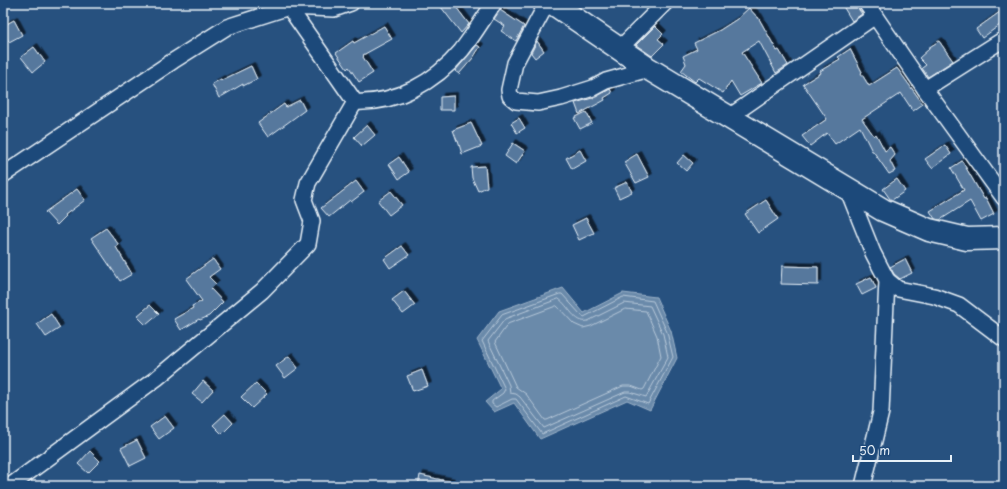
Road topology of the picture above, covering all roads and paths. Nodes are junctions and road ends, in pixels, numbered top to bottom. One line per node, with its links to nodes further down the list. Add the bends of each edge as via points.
1 (351, 3): 7 (street, via 334,9)
2 (494, 3): 13 (street, via 460,51 437,74 416,89 370,103)
3 (547, 3): 11 (street, via 515,63 509,90 510,96 516,101 538,103 561,98 606,81)
4 (552, 3): 10 (main road)
5 (665, 3): 10 (street)
6 (866, 3): 8 (street)
7 (288, 5): 13 (street); 15 (street, via 227,27)
8 (875, 16): 12 (street); 14 (street)
9 (1004, 39): 12 (street)
10 (619, 49): 11 (main road)
11 (650, 69): 14 (main road)
12 (925, 89): 17 (street)
13 (355, 102): 21 (street, via 308,183 304,200 312,221 308,244 262,291 156,378)
14 (729, 117): 16 (main road)
15 (3, 175)
16 (847, 188): 18 (main road, via 883,210 929,230 967,239); 19 (street, via 873,253)
17 (1004, 198)
18 (1004, 238)
19 (888, 280): 20 (street, via 898,289 934,296 959,305); 22 (street, via 881,412)
20 (1004, 339)
21 (10, 486)
22 (863, 486)

